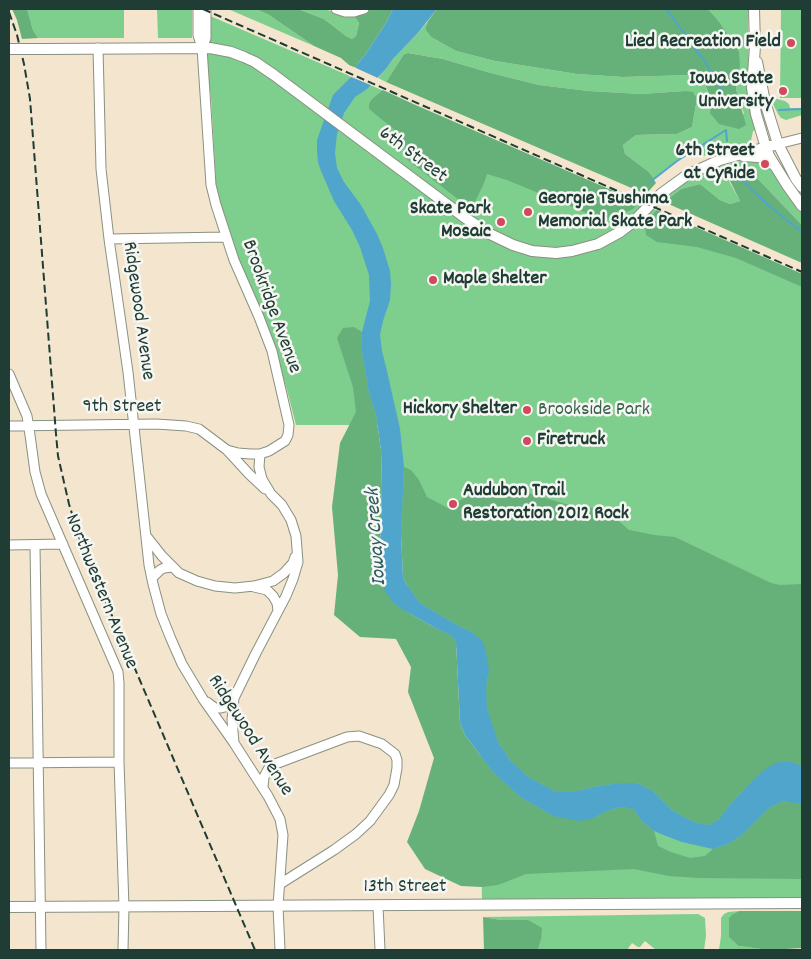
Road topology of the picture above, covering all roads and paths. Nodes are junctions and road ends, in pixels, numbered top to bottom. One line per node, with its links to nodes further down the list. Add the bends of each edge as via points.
1 (198, 9): 8 (street, Brookridge Avenue, via 198,35)
2 (206, 9): 8 (street, via 206,38)
3 (364, 9): 5 (street, via 354,12)
4 (754, 9): 6 (main road)
5 (342, 10)
6 (755, 46): 11 (main road, via 765,102); 12 (main road, via 752,88)
7 (98, 48): 8 (main road, 6th Street); 9 (main road, 6th Street, bridge); 18 (street, Ridgewood Avenue, via 101,169)
8 (202, 48): 13 (main road, 6th Street, via 231,52 250,60 464,217 495,237 532,251 556,253 598,244 633,222 662,193 687,175); 17 (street, Brookridge Avenue, via 211,185)
9 (9, 49)
10 (802, 138): 11 (street)
11 (778, 144): 12 (main road, 6th Street); 15 (main road)
12 (766, 147): 13 (main road, 6th Street); 14 (main road)
13 (733, 156): 14 (main road, via 758,157)
14 (775, 165): 16 (main road)
15 (802, 187)
16 (802, 206)
17 (226, 237): 18 (street); 24 (street, Brookridge Avenue, via 272,351 289,425 285,441)
18 (109, 239): 20 (street, Ridgewood Avenue)
19 (9, 374): 21 (street, Northwestern Avenue)
20 (134, 424): 21 (street, 9th Street); 23 (street, 9th Street, via 200,429); 26 (street, Ridgewood Avenue)
21 (29, 425): 22 (street, 9th Street); 28 (street, Northwestern Avenue, via 34,472)
22 (9, 426)
23 (227, 450): 24 (street); 25 (street, 9th Street)
24 (260, 454): 25 (street, via 262,479)
25 (271, 494): 30 (street, via 291,520)
26 (147, 537): 31 (street); 32 (street, Ridgewood Avenue)
27 (35, 544): 28 (street); 29 (street); 41 (street)
28 (63, 544): 39 (street, Northwestern Avenue, via 118,672)
29 (9, 545)
30 (298, 552): 33 (street, via 293,563 273,581); 34 (street, via 293,579)
31 (173, 567): 32 (street, via 160,570); 33 (street, via 197,581 215,586)
32 (152, 578): 36 (street, Ridgewood Avenue, via 171,639)
33 (254, 586): 34 (street, via 267,590 273,596)
34 (278, 611): 35 (street)
35 (234, 698): 36 (street, via 221,708 215,708); 37 (street)
36 (203, 699): 37 (street, Ridgewood Avenue)
37 (234, 743): 38 (street, Ridgewood Avenue)
38 (246, 761): 42 (street, via 258,767); 43 (street, Ridgewood Avenue)
39 (120, 762): 41 (street); 50 (street, Northwestern Avenue)
40 (9, 763): 41 (street)
41 (39, 763): 49 (street)
42 (270, 766): 43 (street); 44 (street, via 338,740 359,736 390,749 395,754 398,768 390,795 370,821 334,850)
43 (263, 787): 44 (street, Ridgewood Avenue, via 280,819 283,835)
44 (280, 884): 46 (street, Ridgewood Avenue)
45 (802, 903): 47 (main road, 13th Street)
46 (278, 906): 47 (main road, 13th Street); 50 (main road, 13th Street); 53 (street, Ridgewood Avenue)
47 (378, 906): 54 (street)
48 (9, 907): 49 (main road, 13th Street)
49 (41, 907): 50 (main road, 13th Street); 51 (street)
50 (124, 907): 52 (street, Northwestern Avenue)
51 (41, 950)
52 (124, 950)
53 (280, 950)
54 (380, 950)

